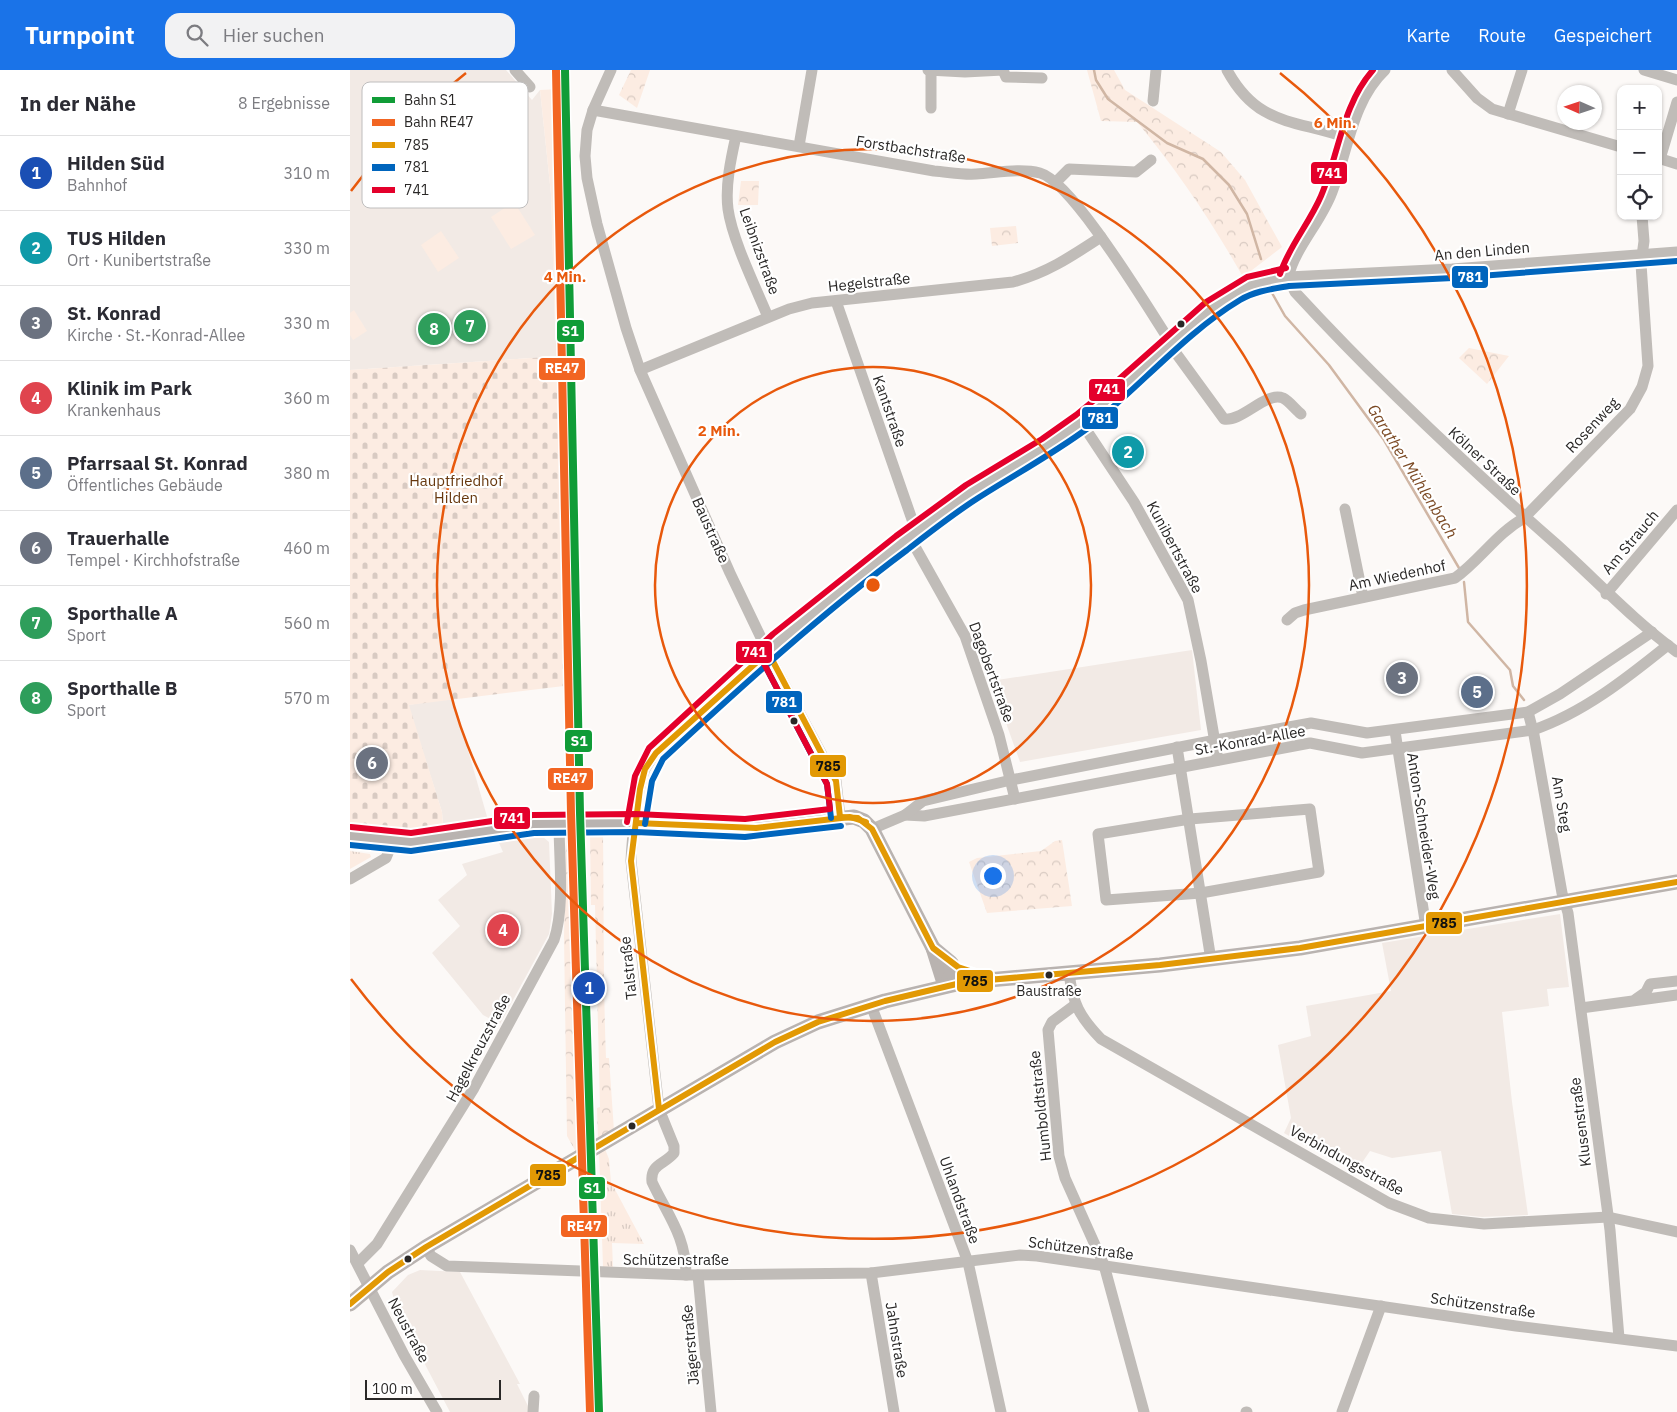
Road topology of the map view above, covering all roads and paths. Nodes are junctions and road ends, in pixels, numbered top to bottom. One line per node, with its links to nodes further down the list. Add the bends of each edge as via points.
1 (515, 70): 14 (street)
2 (611, 70): 20 (street, Baustraße)
3 (812, 70): 24 (street)
4 (930, 70): 5 (street); 19 (street)
5 (1003, 70): 12 (street, via 1006,77)
6 (1156, 70): 17 (street)
7 (1227, 70): 23 (street, via 1248,101 1269,115)
8 (1385, 70): 23 (street, via 1366,93)
9 (1452, 70): 21 (street, via 1477,98 1492,109)
10 (1522, 70): 21 (street)
11 (1644, 70): 13 (street)
12 (1042, 78)
13 (1677, 80)
14 (526, 82)
15 (528, 85): 16 (street)
16 (530, 87)
17 (1153, 101)
18 (1677, 102): 26 (street)
19 (931, 108)
20 (593, 110): 22 (street, Forstbachstraße); 39 (street, Baustraße, via 585,146 587,178 621,312)
21 (1508, 114): 25 (street)
22 (736, 136): 24 (street, Forstbachstraße); 37 (street, Leibnizstraße, via 728,185 728,208)
23 (1348, 138): 35 (street, via 1332,193 1295,257)
24 (799, 146): 30 (street, Forstbachstraße, via 934,171 1041,173)
25 (1617, 146)
26 (1662, 149)
27 (1662, 159): 29 (street)
28 (1151, 160): 30 (street, via 1136,172 1069,169)
29 (1677, 164)
30 (1056, 182): 32 (street, Forstbachstraße, via 1077,202)
31 (1642, 220): 34 (street, Rosenweg)
32 (1100, 237): 36 (street, Hegelstraße, via 1060,264 1014,282); 38 (street, Forstbachstraße)
33 (1677, 252): 34 (street, An den Linden)
34 (1642, 254): 35 (street, An den Linden); 44 (street, Rosenweg, via 1648,366 1642,387 1630,409)
35 (1288, 278): 38 (street, An den Linden, via 1261,282 1236,292); 44 (street, Kölner Straße, via 1295,292 1428,430)
36 (836, 301): 37 (street, Hegelstraße, via 812,302); 45 (street, Kantstraße)
37 (768, 317): 39 (street, Hegelstraße)
38 (1171, 344): 40 (street, Forstbachstraße, via 1224,419 1233,418 1274,397 1285,399); 41 (street, An den Linden)
39 (640, 370): 51 (street, Baustraße)
40 (1301, 414)
41 (1081, 422): 45 (street, An den Linden); 55 (street, Kunibertstraße, via 1134,502 1188,600)
42 (1346, 509): 47 (street)
43 (1677, 510): 46 (street, Am Strauch)
44 (1524, 518): 46 (street, Kölner Straße, via 1556,544); 47 (street, Am Wiedenhof, via 1508,527 1470,568 1455,578)
45 (913, 534): 51 (street, Talstraße); 60 (street, Dagobertstraße, via 965,636)
46 (1606, 594): 49 (street, Kölner Straße)
47 (1363, 597): 48 (street, Am Wiedenhof, via 1304,610)
48 (1287, 620)
49 (1652, 632): 50 (street, Kölner Straße); 52 (street, St.-Konrad-Allee)
50 (1672, 648): 53 (street, St.-Konrad-Allee, via 1560,721)
51 (768, 652): 63 (street, Baustraße, via 836,781); 66 (street, Talstraße, via 656,753 643,776)
52 (1528, 712): 53 (street, Am Steg); 54 (street, St.-Konrad-Allee)
53 (1533, 730): 57 (street, St.-Konrad-Allee); 73 (street, Am Steg)
54 (1394, 731): 55 (street, St.-Konrad-Allee, via 1367,733 1316,723); 57 (street, Anton-Schneider-Weg)
55 (1216, 740): 56 (street, St.-Konrad-Allee); 58 (street, Kunibertstraße)
56 (1177, 747): 59 (street); 60 (street, St.-Konrad-Allee)
57 (1396, 750): 58 (street, St.-Konrad-Allee, via 1356,753 1310,743); 74 (street, Anton-Schneider-Weg)
58 (1218, 760): 59 (street, St.-Konrad-Allee)
59 (1181, 768): 61 (street, St.-Konrad-Allee); 64 (street)
60 (1011, 780): 61 (street, Dagobertstraße); 62 (street, St.-Konrad-Allee, via 922,801)
61 (1015, 799): 62 (street, St.-Konrad-Allee, via 924,816)
62 (905, 815): 67 (street, St.-Konrad-Allee)
63 (840, 817): 66 (main road, via 745,828); 67 (main road, via 858,818)
64 (1190, 819): 72 (street); 72 (street, via 1098,834 1106,900); 72 (street, via 1310,809 1319,872)
65 (559, 824): 66 (main road); 69 (main road, via 510,826 410,842); 93 (street, Hagelkreuzstraße, via 559,903 554,940 474,1088 377,1244)
66 (634, 829): 87 (street, Talstraße, via 631,861)
67 (872, 829): 75 (main road)
68 (350, 836): 69 (main road)
69 (393, 841): 70 (street, via 386,858)
70 (350, 879)
71 (1677, 882): 73 (main road)
72 (1201, 893): 76 (street)
73 (1565, 902): 74 (main road); 86 (street, Klusenstraße)
74 (1426, 927): 76 (main road)
75 (933, 948): 77 (main road); 81 (main road)
76 (1211, 960): 78 (main road)
77 (951, 963): 79 (main road); 81 (main road, via 952,975)
78 (1069, 973): 79 (main road); 85 (street, Verbindungsstraße)
79 (991, 979): 81 (main road)
80 (1677, 981): 83 (street, via 1650,984 1646,992)
81 (945, 986): 84 (main road)
82 (1677, 995): 83 (street)
83 (1635, 999): 86 (street)
84 (871, 1005): 87 (main road, via 818,1022 775,1042); 92 (street, Uhlandstraße)
85 (1075, 1005): 88 (street, Verbindungsstraße, via 1101,1039 1389,1203 1429,1218 1484,1224); 94 (street, Humboldtstraße, via 1052,1022 1048,1030 1059,1156 1065,1178)
86 (1581, 1008): 88 (street, Klusenstraße)
87 (659, 1109): 90 (main road); 96 (street, Talstraße, via 674,1153 653,1168 652,1182 683,1242)
88 (1608, 1217): 89 (street, Verbindungsstraße); 101 (street, Klusenstraße)
89 (1677, 1232)
90 (426, 1247): 96 (street, Schützenstraße, via 431,1256 447,1266); 98 (main road)
91 (350, 1250): 93 (street, Neustraße)
92 (968, 1262): 94 (street, Schützenstraße, via 1020,1255); 95 (street, Schützenstraße); 108 (street, Uhlandstraße)
93 (358, 1263): 98 (street, Neustraße)
94 (1104, 1265): 100 (street, Schützenstraße); 109 (street, Humboldtstraße)
95 (871, 1273): 97 (street, Schützenstraße); 107 (street, Jahnstraße)
96 (686, 1275): 97 (street, Schützenstraße)
97 (698, 1275): 106 (street, Jägerstraße)
98 (370, 1287): 99 (main road); 104 (street, Neustraße)
99 (350, 1304)
100 (1380, 1306): 101 (street, Schützenstraße); 110 (street)
101 (1619, 1338): 102 (street, Schützenstraße)
102 (1677, 1346)
103 (534, 1396): 105 (street)
104 (437, 1412)
105 (533, 1412)
106 (711, 1412)
107 (894, 1412)
108 (1001, 1412)
109 (1144, 1412)
110 (1342, 1412)

